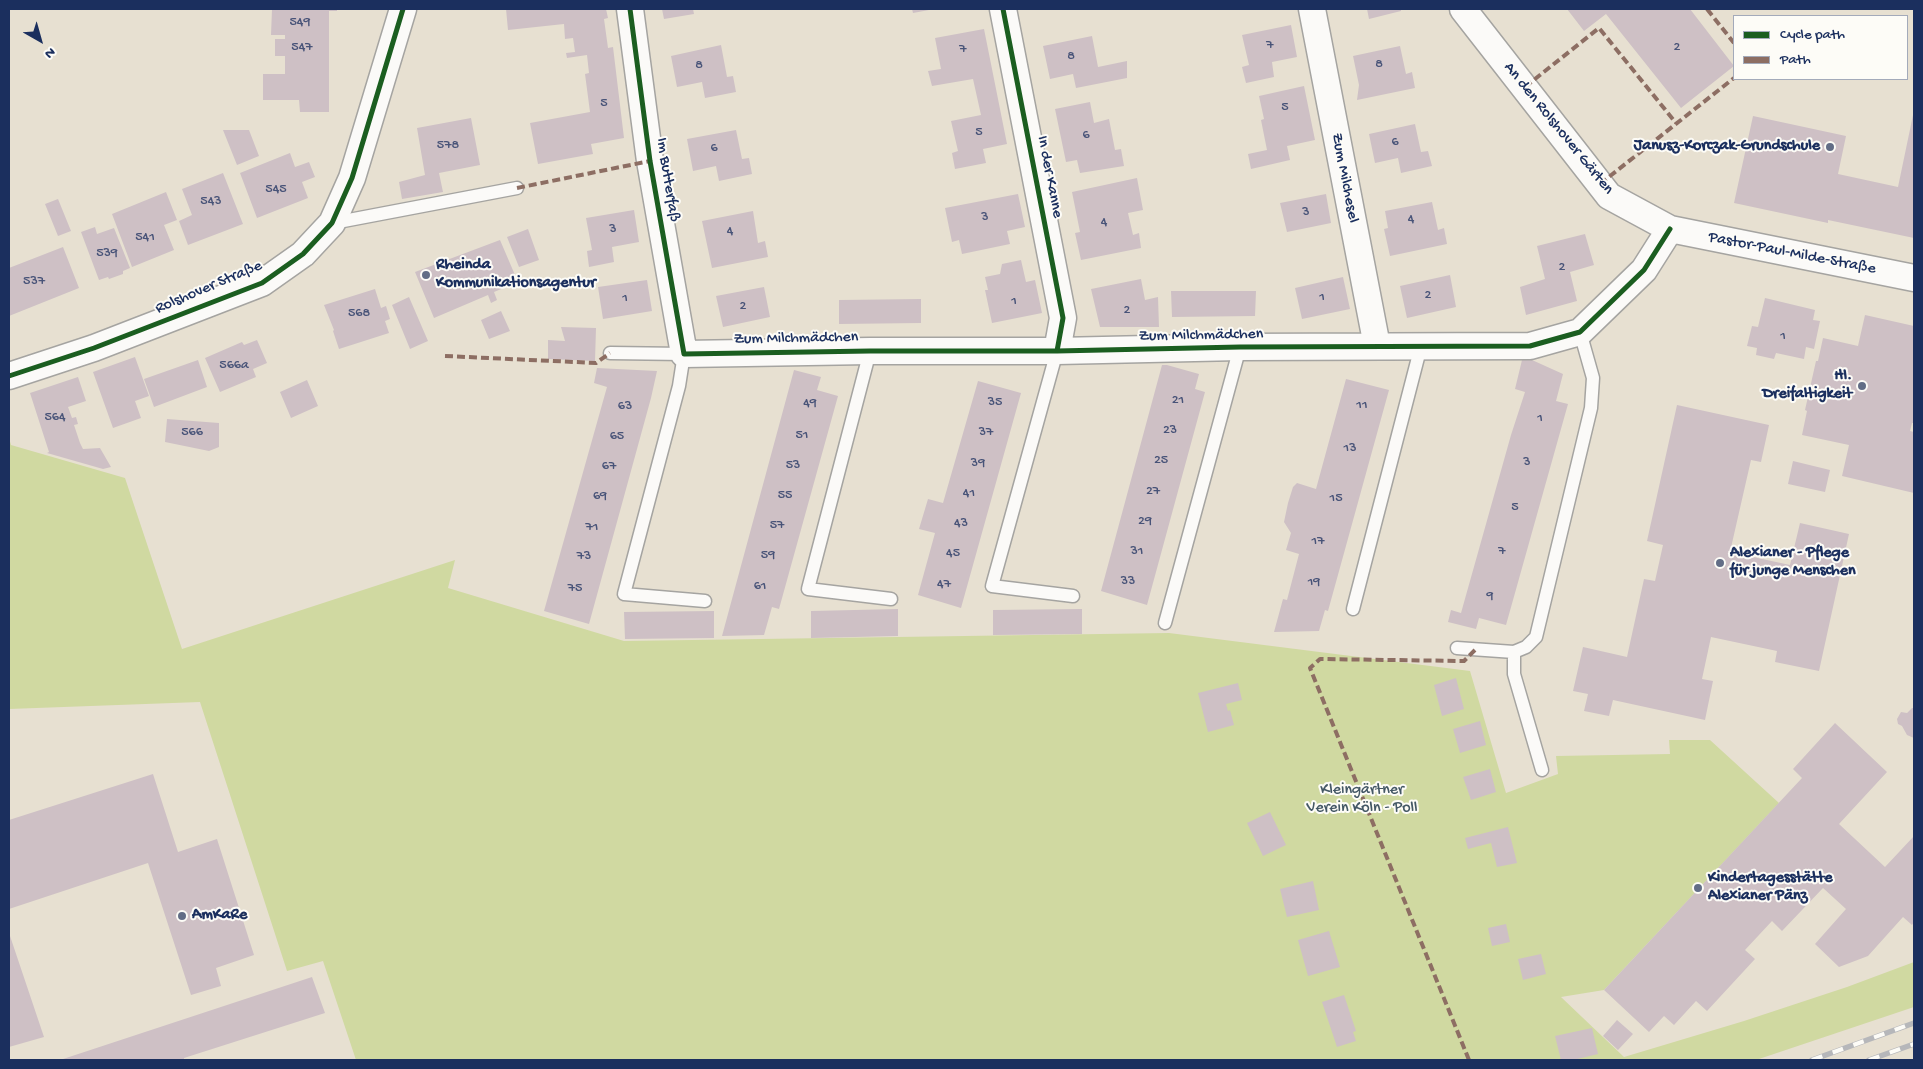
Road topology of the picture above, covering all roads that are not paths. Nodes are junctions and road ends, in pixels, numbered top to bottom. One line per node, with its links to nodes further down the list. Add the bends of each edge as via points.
1 (403, 9): 7 (street, Rolshover Straße, via 352,178)
2 (630, 9): 17 (street, Im Butterfaß, via 650,161)
3 (1003, 9): 15 (street, In der Kanne, via 1063,318)
4 (1312, 9): 11 (street, Zum Milchesel)
5 (1463, 9): 8 (street, An den Rolshover Gärten, via 1609,196)
6 (517, 188): 7 (lane)
7 (332, 223): 18 (street, Rolshover Straße, via 303,254 262,283 94,348)
8 (1670, 230): 9 (street, Pastor-Paul-Milde-Straße); 10 (street, Zum Milchmädchen, via 1644,270)
9 (1914, 278)
10 (1580, 332): 12 (street, Zum Milchmädchen, via 1530,346); 25 (lane, via 1593,378 1592,408 1536,637 1526,647)
11 (1377, 346): 12 (street, Zum Milchmädchen); 13 (street, Zum Milchmädchen)
12 (1421, 346): 22 (lane)
13 (1240, 347): 15 (street, Zum Milchmädchen); 23 (lane)
14 (870, 350): 15 (street, Zum Milchmädchen); 17 (street, Zum Milchmädchen); 20 (lane, via 808,589)
15 (1057, 351): 19 (lane, via 992,586)
16 (610, 353): 17 (lane)
17 (684, 354): 21 (lane, via 624,594)
18 (9, 376)
19 (1073, 596)
20 (890, 600)
21 (705, 601)
22 (1353, 609)
23 (1165, 623)
24 (1456, 648): 25 (lane)
25 (1514, 652): 26 (lane, via 1514,674)
26 (1542, 770)

